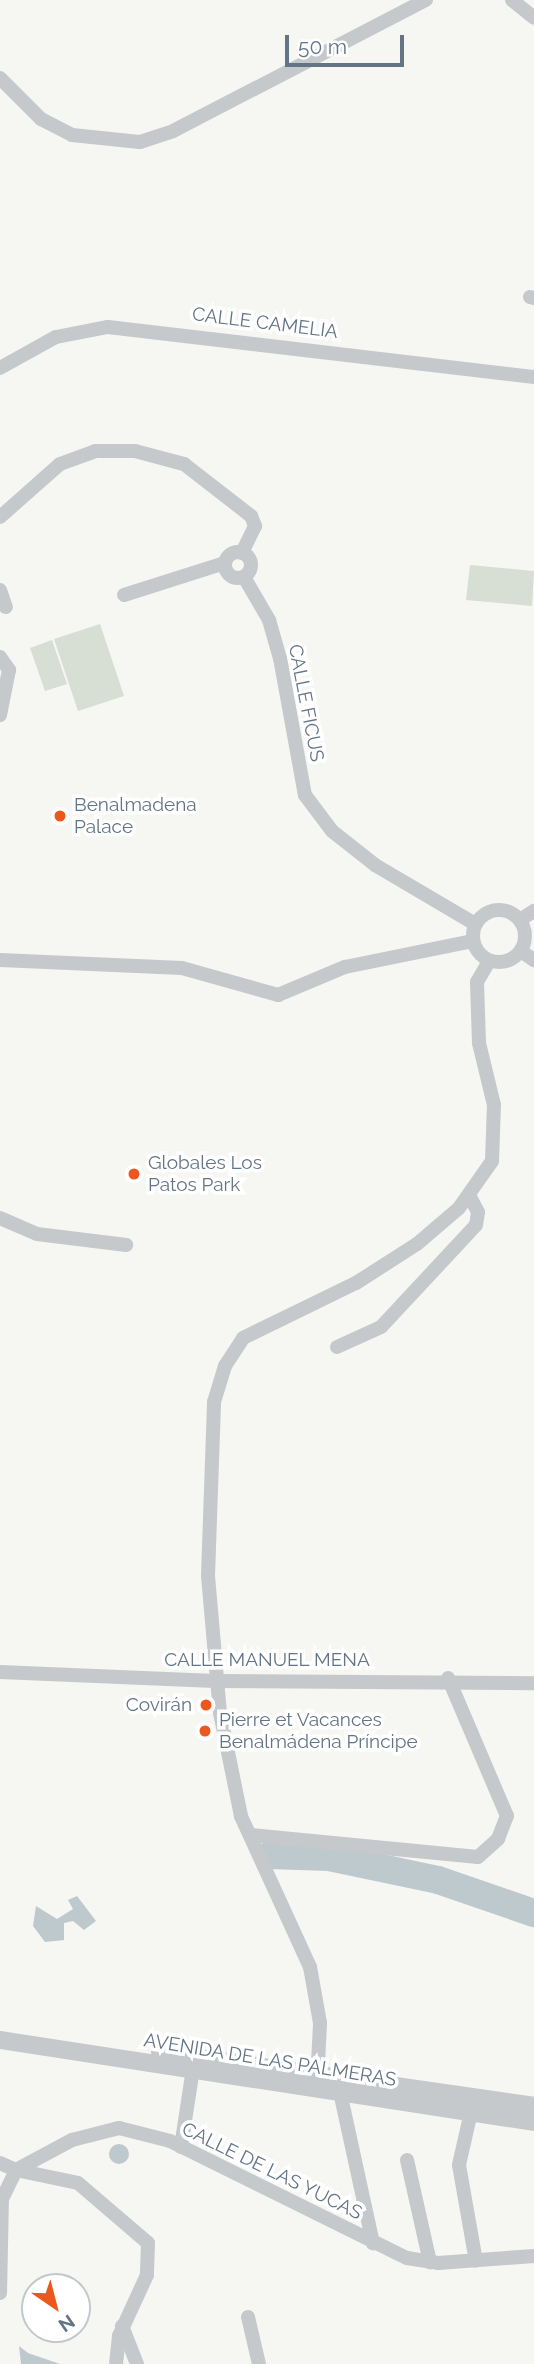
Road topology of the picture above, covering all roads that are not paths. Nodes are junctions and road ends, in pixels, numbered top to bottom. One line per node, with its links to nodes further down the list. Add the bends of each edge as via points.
1 (426, 0): 3 (street)
2 (512, 0): 4 (street)
3 (408, 5): 5 (street, via 173,131 140,142 72,135 41,119)
4 (534, 18)
5 (0, 78)
6 (0, 368): 7 (street, CALLE CAMELIA, via 56,337 108,327)
7 (534, 377)
8 (0, 517): 9 (street, via 60,464 95,451 135,451 184,464 238,504 255,526)
9 (242, 553): 10 (street); 11 (street, CALLE FICUS, via 251,562)
10 (225, 563): 11 (street, CALLE FICUS, via 229,575); 13 (street)
11 (244, 577): 19 (street, CALLE FICUS, via 269,620 280,658 304,795 332,831 375,865)
12 (0, 590): 14 (street)
13 (124, 595)
14 (6, 607)
15 (0, 657): 16 (street, via 9,670)
16 (0, 715)
17 (534, 911): 18 (street)
18 (520, 920): 19 (street, via 493,911); 21 (street)
19 (475, 924): 20 (street)
20 (473, 941): 22 (street, via 345,967 278,995 182,968); 24 (street)
21 (520, 951): 23 (street); 24 (street, via 508,961)
22 (0, 960)
23 (534, 960)
24 (489, 961): 25 (street, via 477,982 479,1044 494,1105 492,1161)
25 (468, 1195): 28 (street, via 478,1212 476,1225 381,1327); 31 (street, via 417,1244 356,1283 243,1338 225,1366 210,1436)
26 (0, 1218): 27 (street, via 37,1234)
27 (126, 1245)
28 (337, 1347)
29 (0, 1672): 31 (street, CALLE MANUEL MENA)
30 (448, 1678): 31 (street, CALLE MANUEL MENA); 32 (street, CALLE MANUEL MENA); 33 (street, via 507,1816 498,1839 478,1857)
31 (215, 1681): 33 (street, via 232,1783)
32 (533, 1682)
33 (250, 1835): 37 (street, via 310,1967 320,2023)
34 (0, 2029): 37 (street, AVENIDA DE LAS PALMERAS)
35 (0, 2040): 36 (street, AVENIDA DE LAS PALMERAS)
36 (193, 2069): 37 (street, AVENIDA DE LAS PALMERAS); 42 (street)
37 (317, 2082): 38 (street, AVENIDA DE LAS PALMERAS); 39 (street, AVENIDA DE LAS PALMERAS)
38 (340, 2092): 40 (street, AVENIDA DE LAS PALMERAS); 46 (street)
39 (534, 2106)
40 (471, 2112): 41 (street, AVENIDA DE LAS PALMERAS); 48 (street, via 459,2165)
41 (534, 2122)
42 (181, 2147): 45 (street, CALLE DE LAS YUCAS, via 119,2128 72,2140); 46 (street, CALLE DE LAS YUCAS)
43 (407, 2160): 49 (street)
44 (0, 2163): 45 (street)
45 (16, 2170): 50 (street, via 2,2199); 52 (street, via 78,2183 148,2243 147,2275)
46 (373, 2243): 49 (street, CALLE DE LAS YUCAS)
47 (534, 2256): 48 (street, CALLE DE LAS YUCAS)
48 (476, 2261): 49 (street, CALLE DE LAS YUCAS)
49 (430, 2262)
50 (0, 2293)
51 (248, 2317): 55 (street)
52 (122, 2326): 53 (street); 54 (street)
53 (116, 2364)
54 (137, 2364)
55 (259, 2364)

